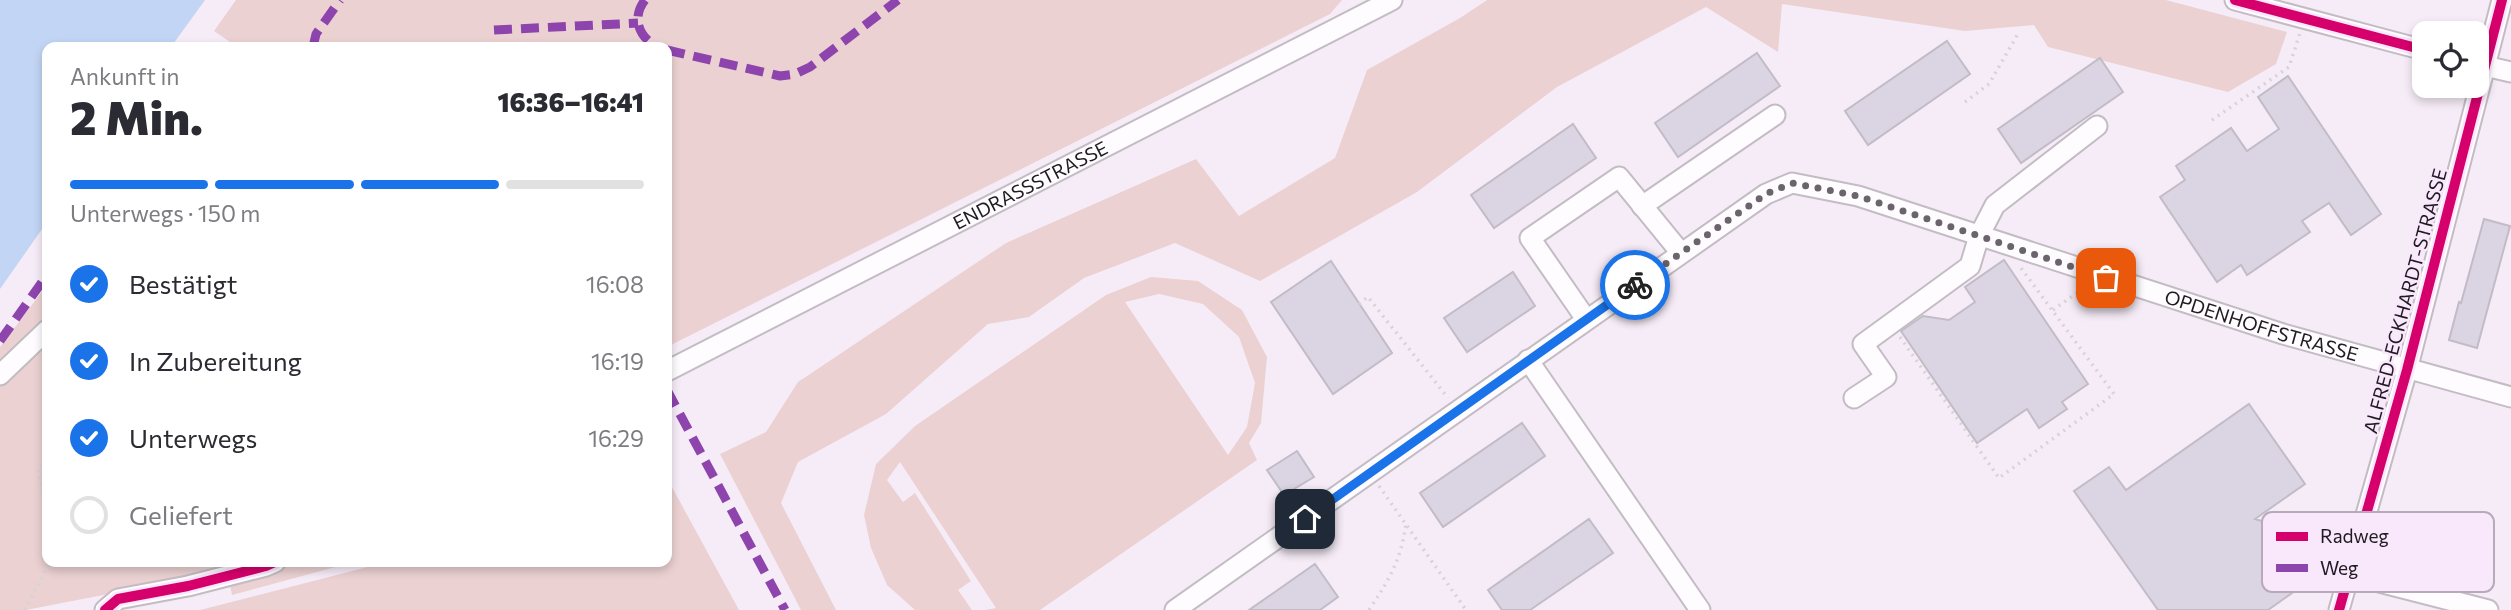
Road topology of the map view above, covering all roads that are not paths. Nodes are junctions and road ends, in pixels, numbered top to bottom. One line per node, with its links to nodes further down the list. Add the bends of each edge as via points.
1 (1392, 0): 4 (street, ENDRASSSTRASSE)
2 (2235, 0): 6 (street)
3 (2502, 0): 5 (street, ALFRED-ECKHARDT-STRASSE)
4 (1367, 5): 18 (street, ENDRASSSTRASSE)
5 (2489, 40)
6 (2412, 47)
7 (2489, 67): 8 (street)
8 (2511, 72)
9 (2473, 98): 19 (street, ALFRED-ECKHARDT-STRASSE)
10 (1775, 115): 12 (street)
11 (2097, 126): 13 (street, via 1995,205)
12 (1642, 206): 14 (street); 15 (street, via 1619,177 1530,238)
13 (1979, 236): 14 (street, OPDENHOFFSTRASSE, via 1858,196 1792,183 1766,194); 19 (street, OPDENHOFFSTRASSE); 22 (street, via 1970,266 1863,344 1886,377)
14 (1681, 253): 15 (street, OPDENHOFFSTRASSE)
15 (1586, 319): 17 (street, OPDENHOFFSTRASSE)
16 (42, 335): 20 (street)
17 (1528, 360): 28 (street, OPDENHOFFSTRASSE); 29 (street)
18 (672, 368)
19 (2407, 370): 21 (street, OPDENHOFFSTRASSE); 23 (street, ALFRED-ECKHARDT-STRASSE)
20 (0, 375)
21 (2511, 397)
22 (1854, 398)
23 (2366, 512)
24 (262, 567): 27 (street, via 118,598)
25 (2344, 592): 30 (street, ALFRED-ECKHARDT-STRASSE)
26 (2418, 592): 31 (street)
27 (106, 610)
28 (1175, 610)
29 (1700, 610)
30 (2339, 610)
31 (2488, 610)

